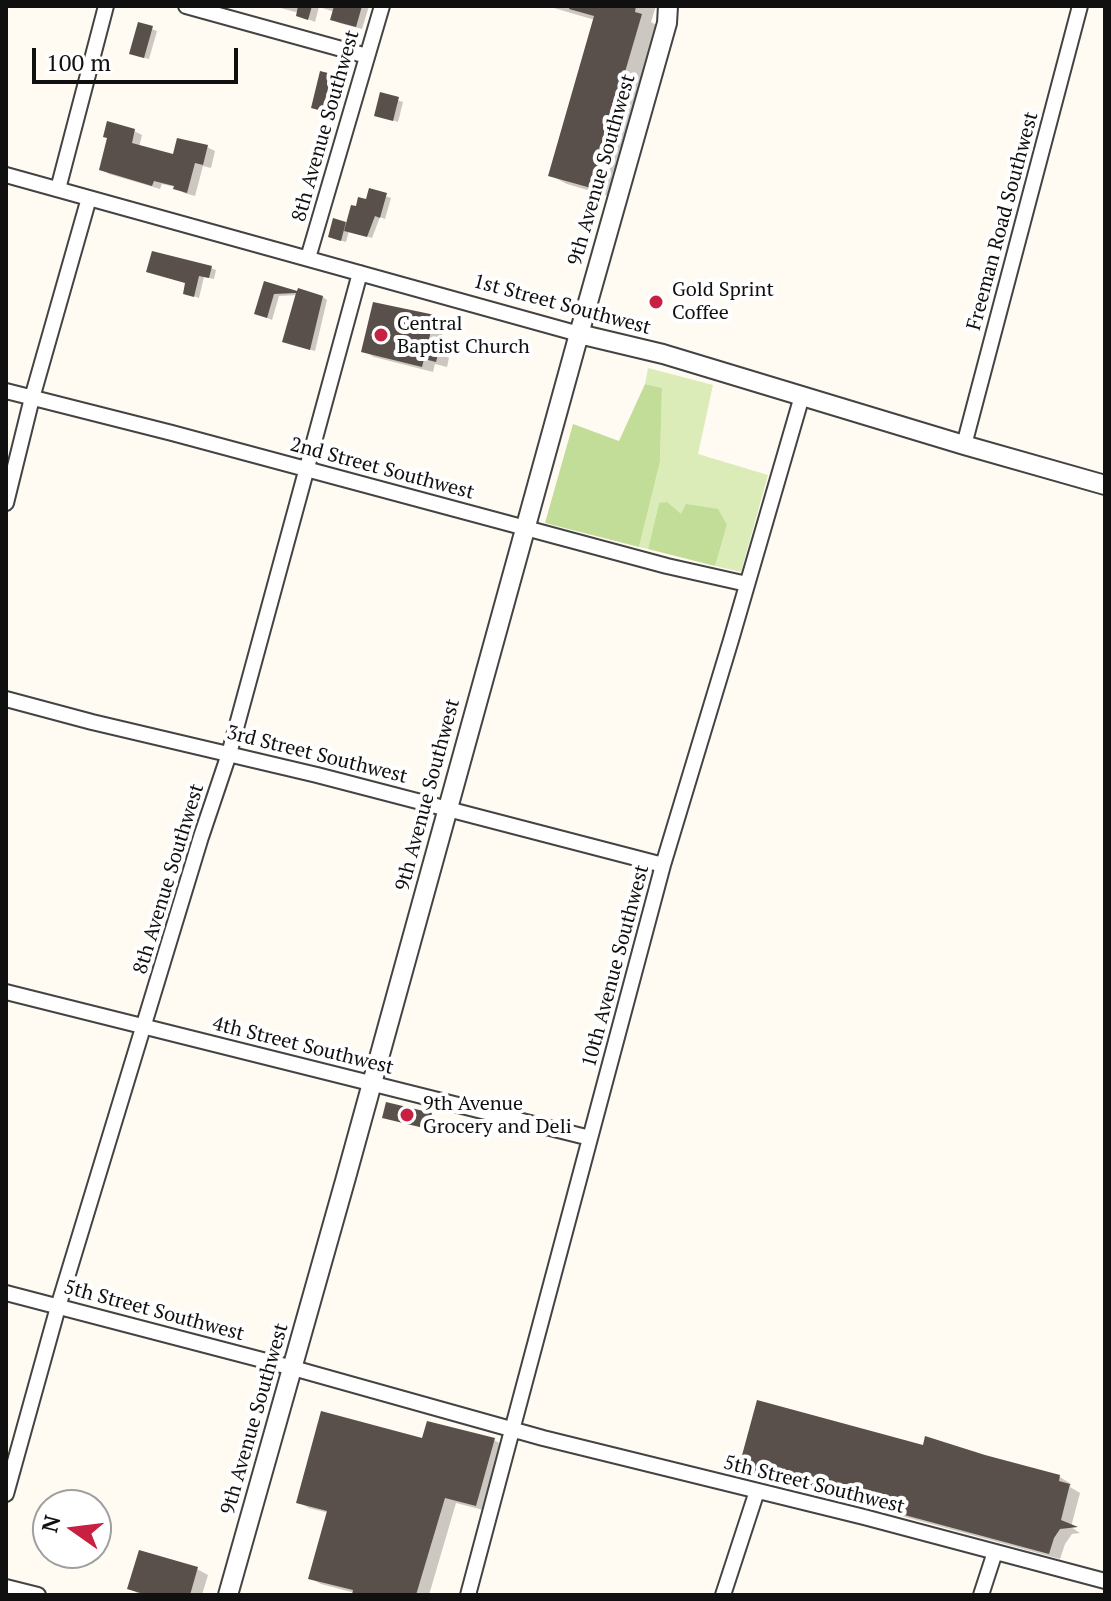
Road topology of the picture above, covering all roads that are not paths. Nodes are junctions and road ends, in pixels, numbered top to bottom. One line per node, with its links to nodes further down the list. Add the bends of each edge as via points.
1 (106, 6): 8 (street)
2 (186, 6): 6 (street)
3 (382, 6): 6 (street, 8th Avenue Southwest)
4 (668, 6): 12 (street, 9th Avenue Southwest)
5 (1080, 6): 16 (street, Freeman Road Southwest)
6 (367, 56): 10 (street, 8th Avenue Southwest)
7 (6, 175): 8 (street, 1st Street Southwest)
8 (58, 189): 9 (street, 1st Street Southwest)
9 (89, 198): 10 (street, 1st Street Southwest); 15 (street)
10 (308, 258): 11 (street, 1st Street Southwest)
11 (360, 273): 12 (street, 1st Street Southwest); 17 (street, 8th Avenue Southwest)
12 (579, 334): 14 (street, 1st Street Southwest); 20 (street, 9th Avenue Southwest)
13 (6, 391): 15 (street, 2nd Street Southwest)
14 (802, 396): 16 (street, 1st Street Southwest); 21 (street, 10th Avenue Southwest)
15 (32, 398): 17 (street, 2nd Street Southwest); 19 (street)
16 (964, 445): 18 (street, 1st Street Southwest)
17 (307, 470): 20 (street, 2nd Street Southwest); 23 (street, 8th Avenue Southwest)
18 (1105, 485)
19 (6, 503)
20 (525, 528): 21 (street, 2nd Street Southwest); 24 (street, 9th Avenue Southwest)
21 (747, 584): 25 (street, 10th Avenue Southwest)
22 (6, 699): 23 (street, 3rd Street Southwest)
23 (229, 754): 24 (street, 3rd Street Southwest); 27 (street, 8th Avenue Southwest)
24 (447, 809): 25 (street, 3rd Street Southwest); 28 (street, 9th Avenue Southwest)
25 (663, 865): 29 (street, 10th Avenue Southwest)
26 (6, 992): 27 (street, 4th Street Southwest)
27 (144, 1027): 28 (street, 4th Street Southwest); 31 (street, 8th Avenue Southwest)
28 (371, 1084): 29 (street, 4th Street Southwest); 32 (street, 9th Avenue Southwest)
29 (590, 1138): 33 (street, 10th Avenue Southwest)
30 (6, 1293): 31 (street, 5th Street Southwest)
31 (58, 1307): 32 (street, 5th Street Southwest); 35 (street, 8th Avenue Southwest)
32 (293, 1368): 33 (street, 5th Street Southwest); 40 (street, 9th Avenue Southwest)
33 (512, 1429): 34 (street, 5th Street Southwest); 41 (street, 10th Avenue Southwest)
34 (757, 1491): 36 (street, 5th Street Southwest); 42 (street)
35 (6, 1494)
36 (995, 1552): 37 (street, 5th Street Southwest); 43 (street)
37 (1105, 1581)
38 (6, 1587): 39 (street)
39 (38, 1595)
40 (228, 1595)
41 (468, 1595)
42 (723, 1595)
43 (981, 1595)

